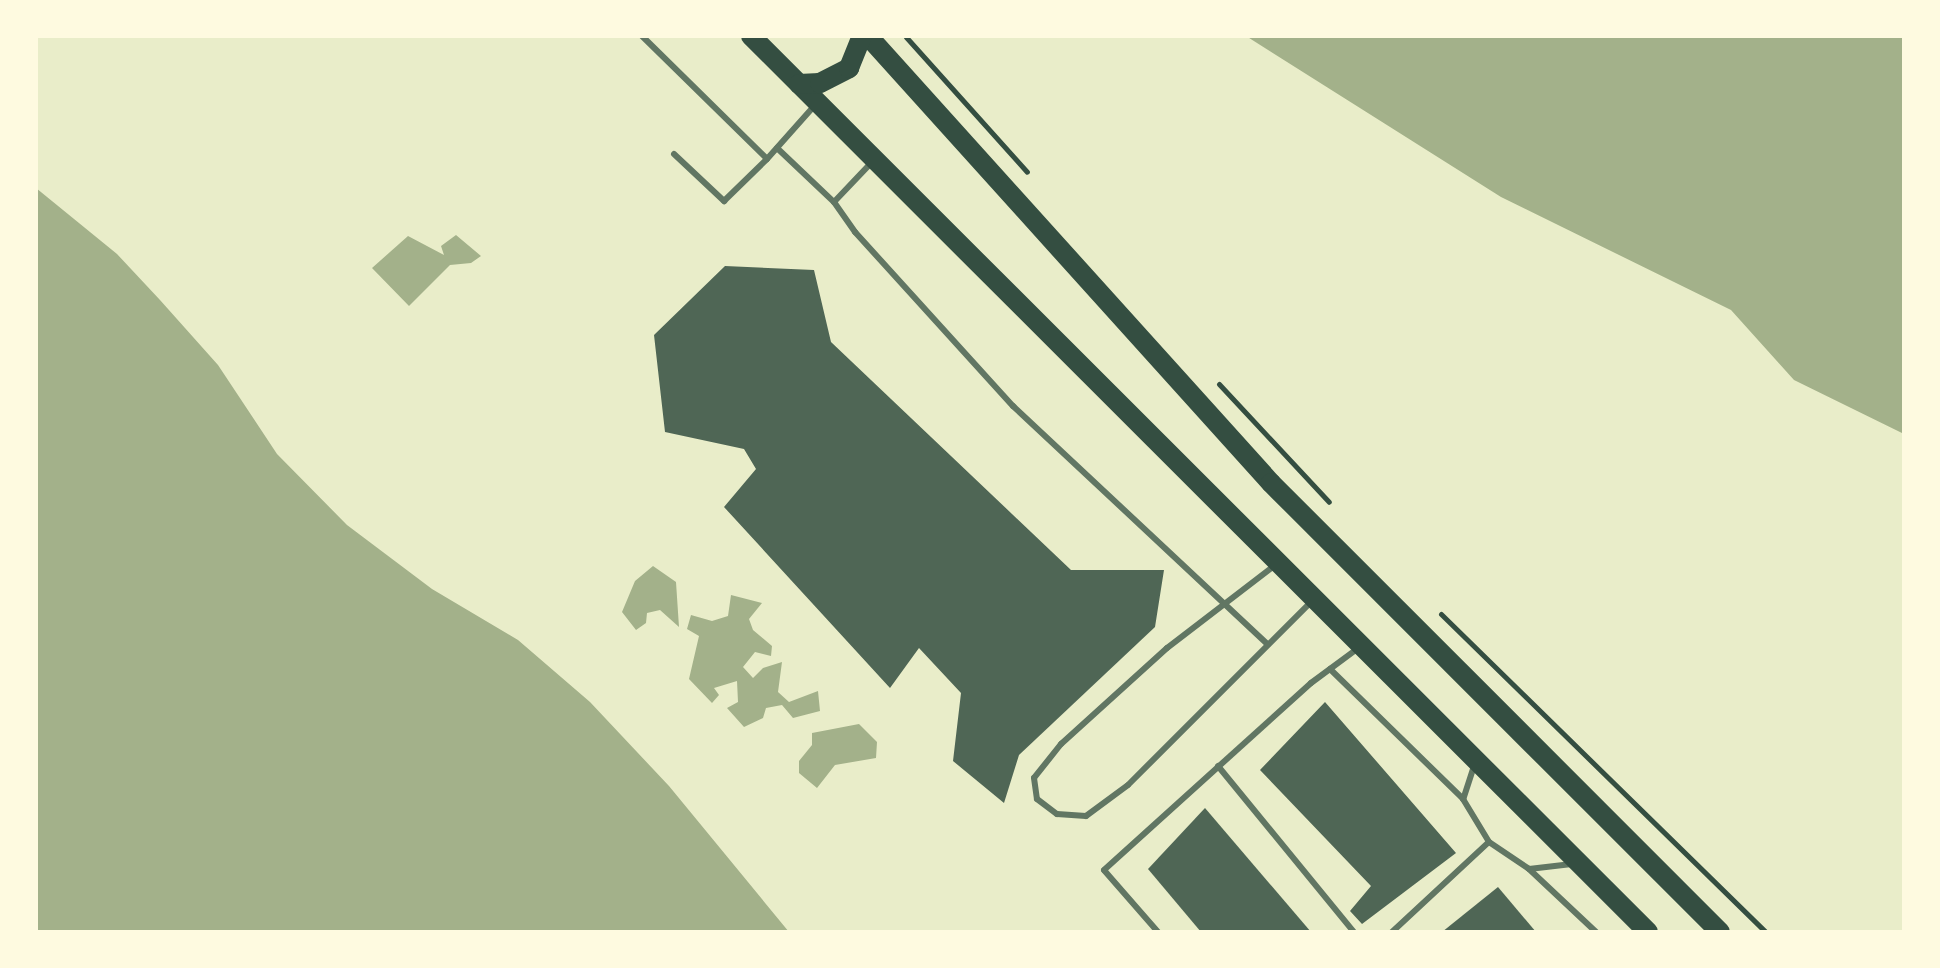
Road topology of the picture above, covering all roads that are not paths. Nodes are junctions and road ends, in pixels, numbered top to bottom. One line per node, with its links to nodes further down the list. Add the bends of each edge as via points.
1 (642, 36): 9 (lane)
2 (751, 36): 5 (main road)
3 (862, 36): 5 (main road, via 849,68 820,83)
4 (868, 36): 29 (main road, via 1271,483)
5 (799, 84): 6 (main road)
6 (818, 102): 7 (lane); 10 (main road)
7 (777, 148): 9 (lane); 11 (lane)
8 (674, 154): 9 (lane, via 724,201)
9 (767, 159)
10 (875, 159): 11 (lane); 12 (main road)
11 (834, 202): 14 (lane, via 855,232 1013,406)
12 (1280, 561): 13 (main road); 14 (lane)
13 (1316, 597): 15 (lane); 16 (main road)
14 (1225, 603): 15 (lane); 15 (lane, via 1061,744 1034,778 1037,799 1057,814 1086,816 1128,785)
15 (1268, 645)
16 (1364, 645): 17 (lane); 18 (main road)
17 (1330, 669): 19 (lane); 20 (lane)
18 (1476, 758): 20 (lane); 22 (main road)
19 (1218, 766): 24 (lane, via 1104,870); 25 (lane)
20 (1463, 799): 21 (lane)
21 (1489, 842): 23 (lane); 26 (lane)
22 (1580, 863): 23 (lane); 28 (main road)
23 (1529, 869): 27 (lane)
24 (1158, 932)
25 (1354, 932)
26 (1392, 932)
27 (1596, 932)
28 (1648, 932)
29 (1720, 932)

